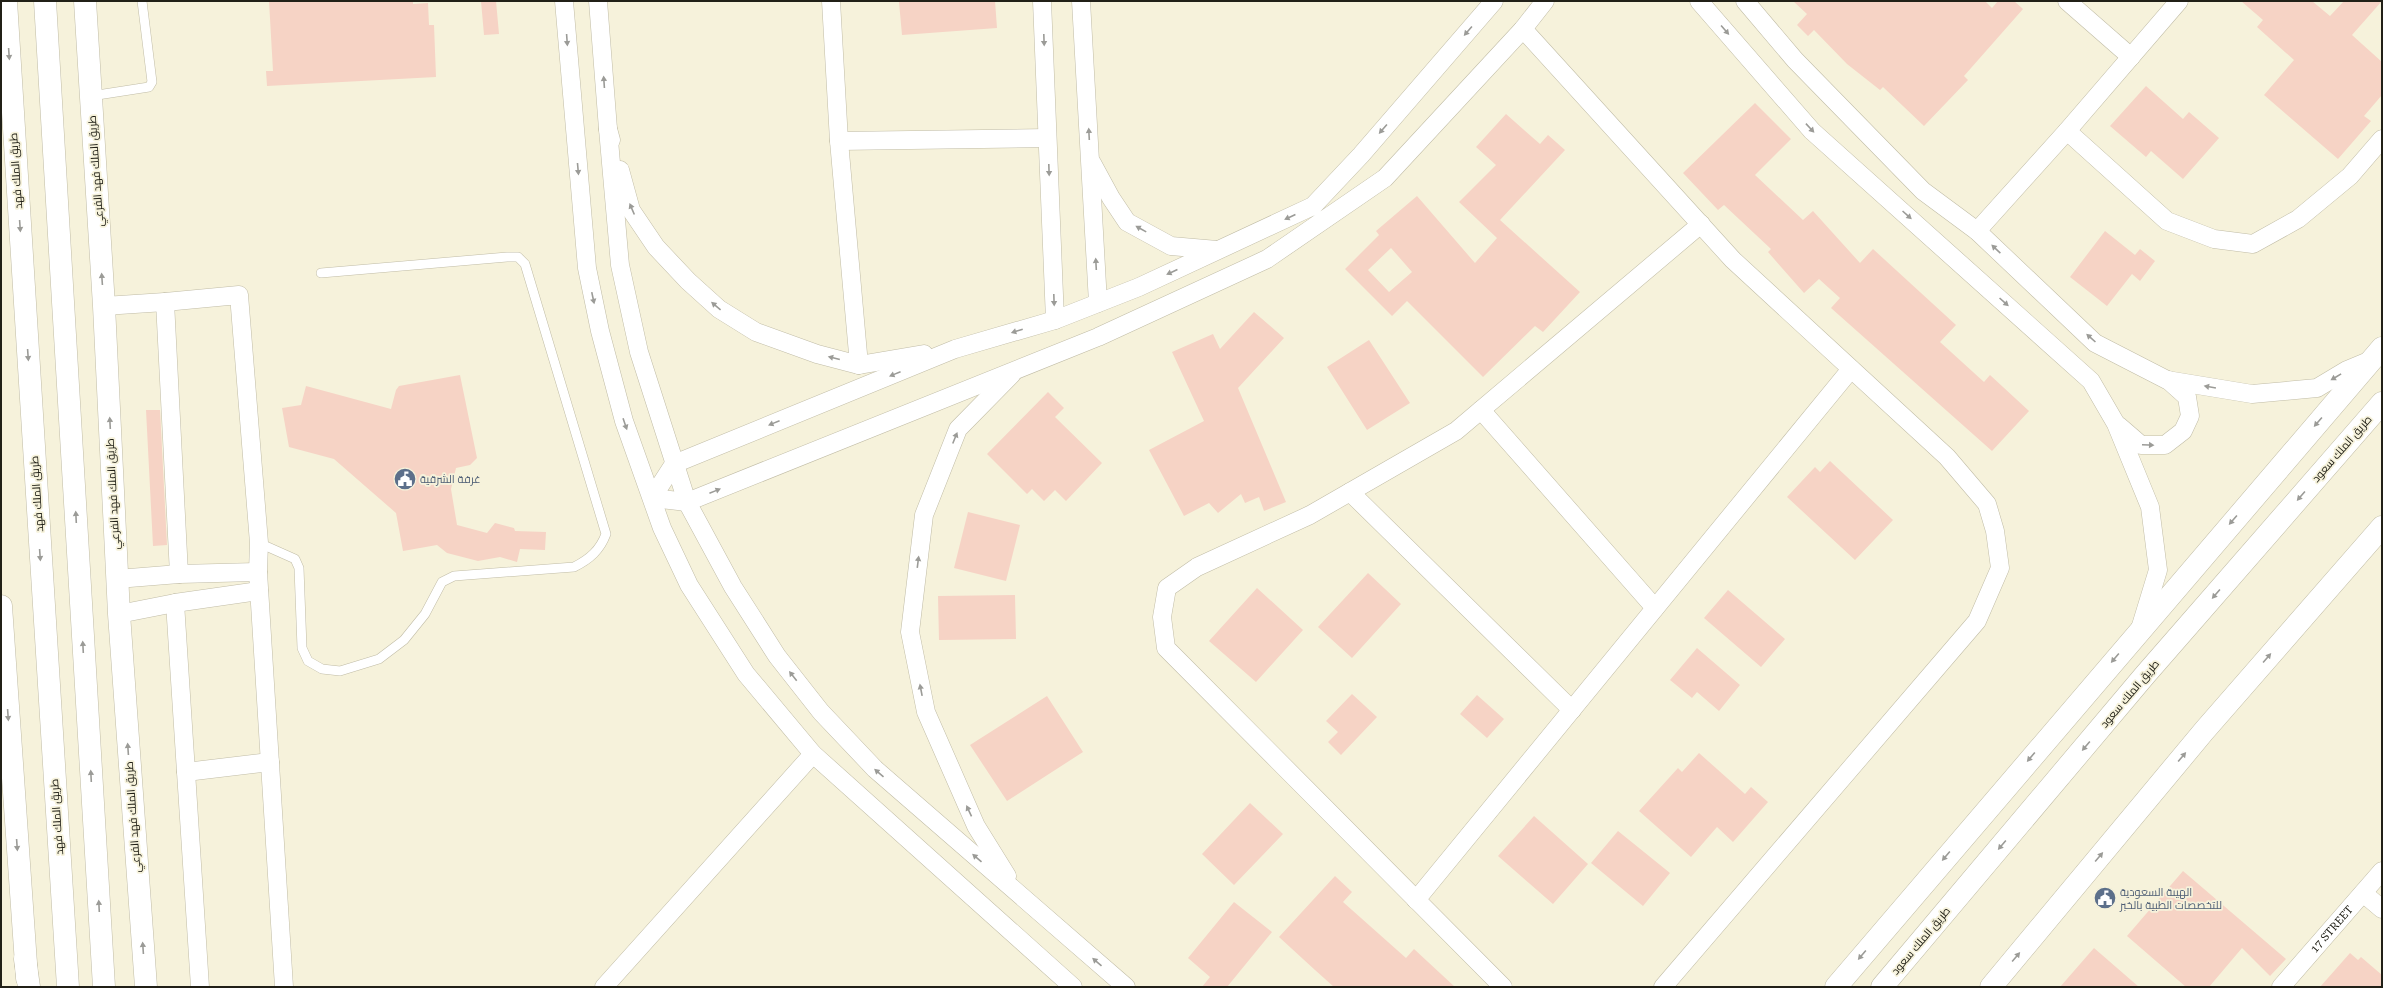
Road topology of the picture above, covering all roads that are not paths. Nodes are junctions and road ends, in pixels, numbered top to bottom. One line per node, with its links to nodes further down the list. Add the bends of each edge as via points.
1 (6, 1): 68 (main road, طريق الملك فهد, one-way to 68)
2 (45, 1): 66 (main road, one-way to 2)
3 (85, 1): 18 (main road, طريق الملك فهد الفرعي)
4 (142, 1): 18 (lane, via 152,82 149,87)
5 (564, 1): 44 (street, one-way to 44, via 587,268 600,331 624,421)
6 (598, 1): 19 (street, one-way to 6)
7 (831, 1): 23 (street)
8 (1042, 1): 21 (street, one-way to 21)
9 (1081, 1): 24 (street, one-way to 9)
10 (1494, 1): 27 (street, one-way to 27, via 1361,155 1313,206)
11 (1546, 1): 16 (street)
12 (1699, 1): 41 (street, one-way to 41, via 1812,131 2091,381)
13 (1745, 1): 26 (street, via 1795,60 1923,191)
14 (2067, 1): 17 (street)
15 (2179, 1): 17 (street)
16 (1523, 29): 25 (street); 37 (street, via 1386,178 1267,259 1098,337)
17 (2131, 57): 20 (street)
18 (91, 96): 31 (main road, طريق الملك فهد الفرعي, one-way to 18)
19 (608, 129): 35 (street, one-way to 19, via 817,354 756,332 719,309 688,281 656,247 631,210); 42 (street, via 620,265 639,352)
20 (2067, 131): 22 (street, via 2167,221 2214,239 2253,244 2298,218 2350,176); 26 (street)
21 (1047, 138): 23 (street); 32 (street, one-way to 32)
22 (2382, 139)
23 (839, 141): 35 (street)
24 (1090, 158): 27 (street, one-way to 24, via 1171,246 1127,222); 30 (street, one-way to 24)
25 (1701, 224): 36 (street, via 1733,260); 40 (street)
26 (1977, 231): 38 (street, one-way to 26, via 2095,342)
27 (1218, 250): 30 (street, one-way to 30)
28 (321, 273): 47 (lane, via 518,257 525,264 606,534 602,545 588,560 574,567 454,576 442,582 425,614 404,640 379,659 340,671 322,669 308,661 302,648 299,568 295,559)
29 (165, 302): 31 (street); 47 (street, via 239,295); 49 (street)
30 (1098, 303): 32 (street)
31 (104, 306): 50 (main road, طريق الملك فهد الفرعي, one-way to 31)
32 (1055, 320): 33 (street, one-way to 33)
33 (955, 349): 35 (street); 42 (street, one-way to 42)
34 (2376, 354): 38 (street, one-way to 38, via 2317,388 2310,389 2252,394); 56 (main road, one-way to 56)
35 (859, 365)
36 (1851, 369): 54 (street); 78 (street, via 1947,457 1987,504 1996,531 2000,568 1977,621)
37 (1016, 370): 45 (street, one-way to 37); 62 (street, one-way to 37, via 976,826 926,712 910,632 924,515 958,429)
38 (2167, 380): 41 (street, one-way to 38, via 2141,445 2165,445 2183,431 2190,416 2188,397)
39 (2382, 403): 80 (main road, طريق الملك سعود, one-way to 80)
40 (1481, 410): 43 (street, via 1456,431); 54 (street)
41 (2116, 424): 56 (street, via 2150,507 2158,570)
42 (674, 464): 44 (street); 45 (street)
43 (1350, 492): 57 (street); 64 (street, via 1310,516 1197,567 1167,588 1162,617 1166,648)
44 (652, 498): 45 (street); 58 (street, via 662,528 689,585 746,674)
45 (687, 502): 62 (street, one-way to 45, via 875,769 821,712 777,656 732,588)
46 (2382, 527): 81 (main road, one-way to 46, via 2204,730)
47 (259, 543): 48 (street)
48 (258, 572): 49 (street); 51 (street)
49 (180, 574): 50 (street)
50 (117, 579): 55 (main road, طريق الملك فهد الفرعي)
51 (259, 591): 52 (street); 59 (street)
52 (175, 603): 55 (street); 60 (street)
53 (1, 606): 67 (main road, one-way to 67)
54 (1655, 608): 57 (street)
55 (119, 614): 71 (main road, طريق الملك فهد الفرعي, one-way to 55)
56 (2140, 628): 79 (main road, one-way to 79)
57 (1572, 710): 64 (street)
58 (813, 754): 74 (street); 75 (street)
59 (270, 762): 60 (street); 73 (street)
60 (186, 772): 72 (street)
61 (2382, 871): 63 (street, 17 STREET)
62 (1017, 892): 76 (street, one-way to 62)
63 (2363, 893): 65 (street); 82 (street, 17 STREET)
64 (1416, 900): 77 (street)
65 (2382, 909)
66 (100, 935): 69 (main road); 70 (main road)
67 (28, 987)
68 (68, 987)
69 (104, 987)
70 (107, 987)
71 (146, 987)
72 (200, 987)
73 (284, 987)
74 (604, 987)
75 (1073, 987)
76 (1126, 987)
77 (1503, 987)
78 (1663, 987)
79 (1836, 987)
80 (1882, 987)
81 (1991, 987)
82 (2281, 987)

